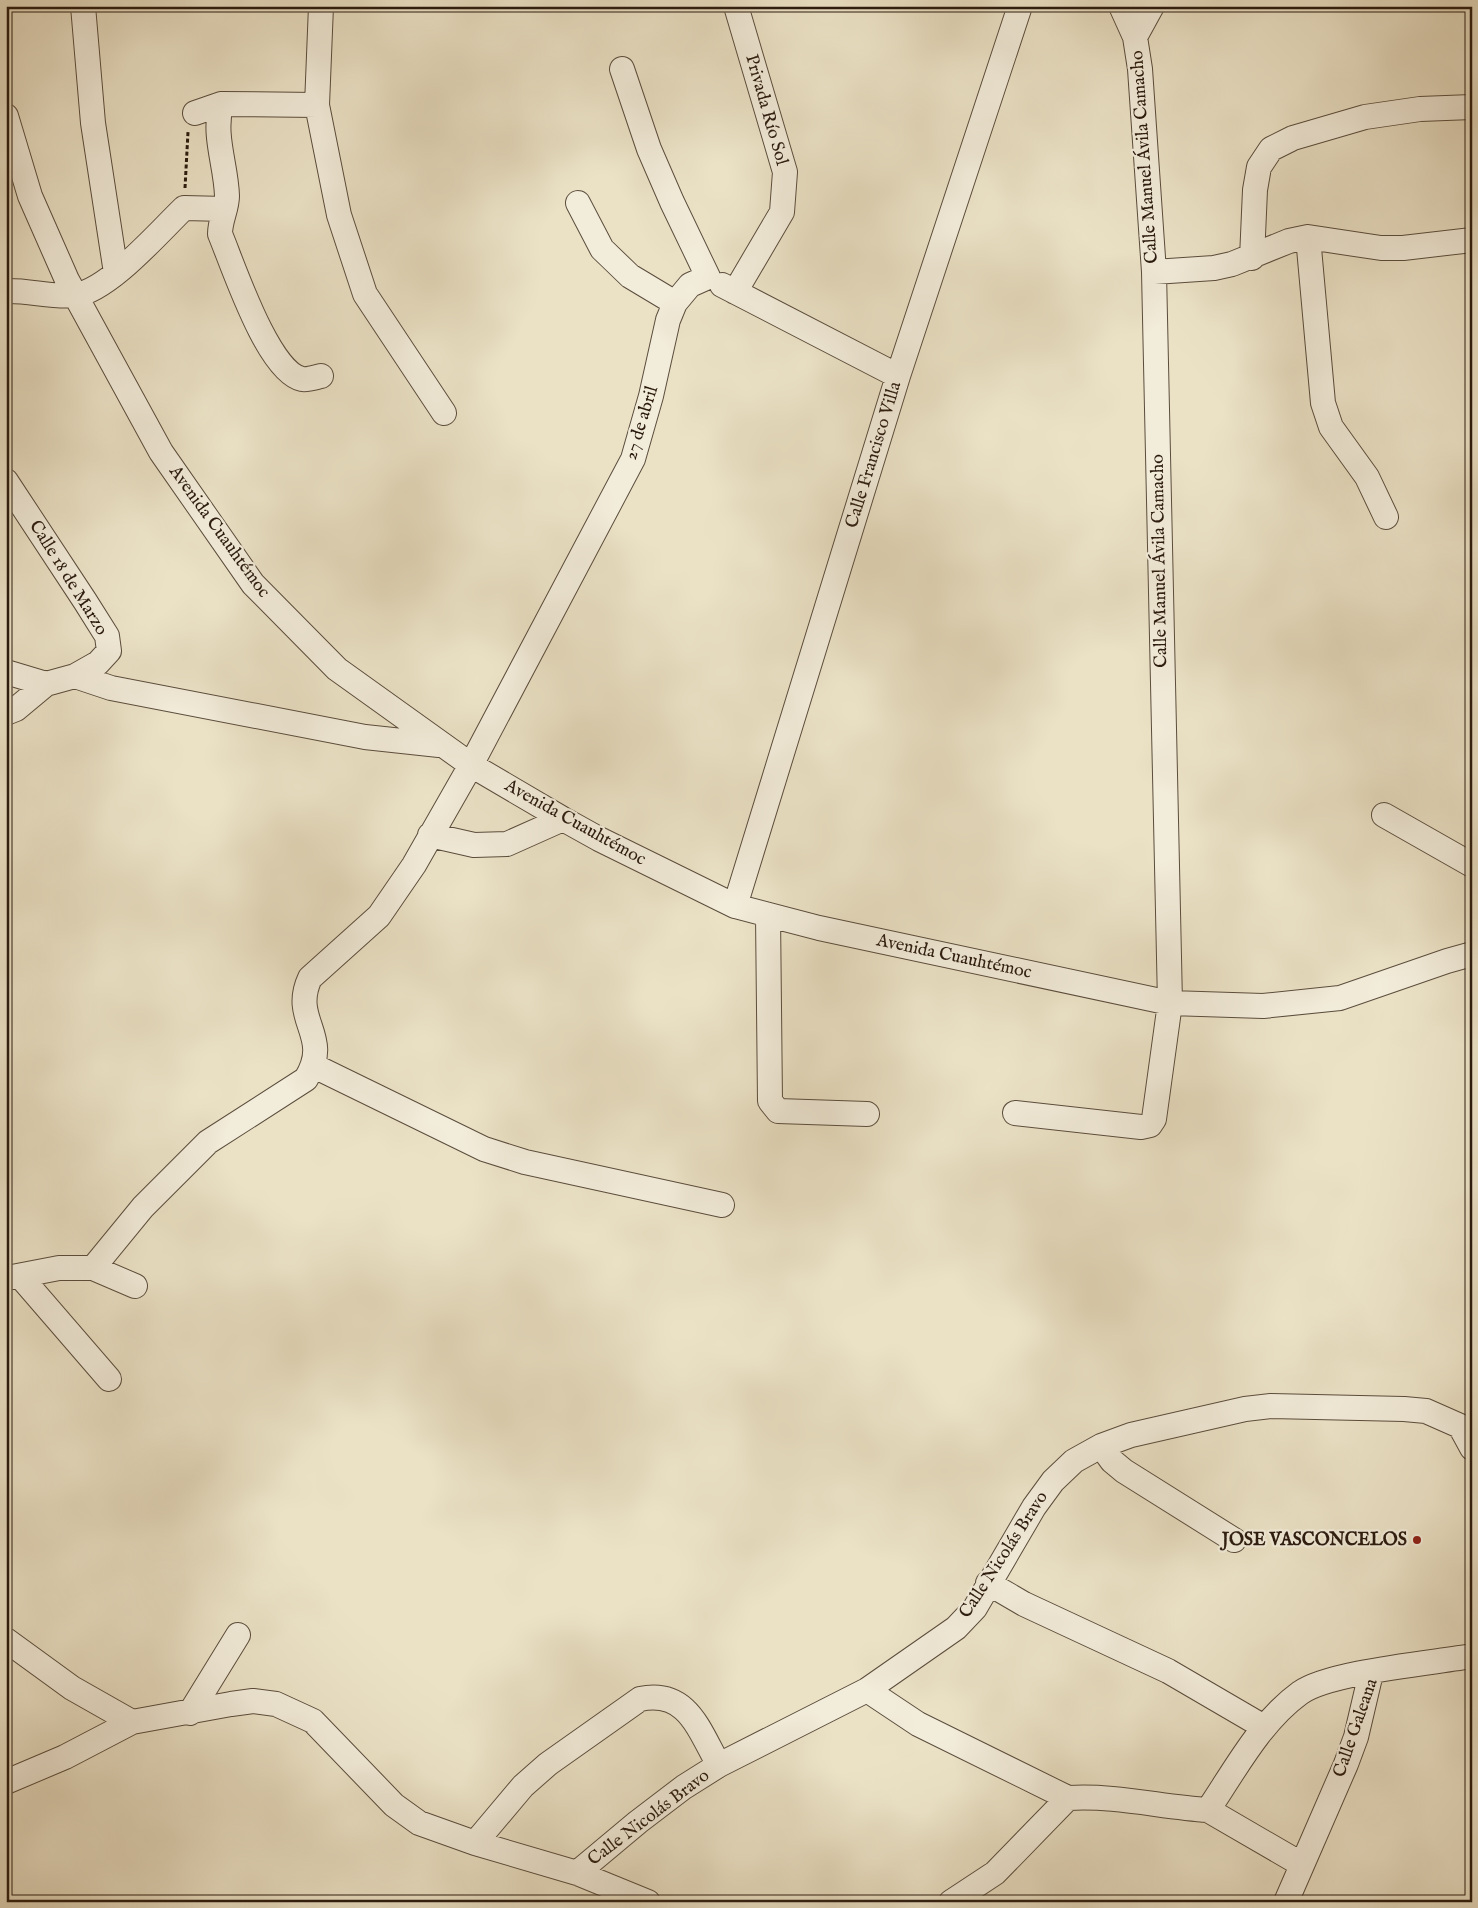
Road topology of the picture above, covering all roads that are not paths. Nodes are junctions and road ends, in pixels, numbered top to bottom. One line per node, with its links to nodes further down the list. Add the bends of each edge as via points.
1 (83, 6): 21 (street, via 93,124)
2 (321, 6): 10 (street)
3 (736, 6): 24 (street, Privada Río Sol, via 785,172 782,212)
4 (1020, 6): 28 (street, Calle Francisco Villa)
5 (1122, 6): 7 (street, Calle Manuel Ávila Camacho)
6 (1152, 6): 7 (street)
7 (1135, 37): 20 (street, Calle Manuel Ávila Camacho)
8 (622, 69): 22 (street, via 660,175)
9 (221, 104): 10 (street); 12 (street); 16 (street, via 217,122 227,197)
10 (318, 105): 29 (street, via 339,215 365,294)
11 (1472, 107): 19 (street, via 1365,117 1293,138 1271,149 1259,167)
12 (195, 113)
13 (6, 116): 14 (street, Avenida Cuauhtémoc)
14 (12, 157): 25 (street, Avenida Cuauhtémoc, via 46,238)
15 (578, 203): 26 (street, via 602,249 630,276)
16 (225, 210): 21 (street, via 184,208); 27 (street, via 220,234 269,349 289,372 303,379)
17 (1308, 238): 18 (street, via 1381,248); 19 (street, via 1289,241); 31 (street, via 1323,403 1331,427 1367,477)
18 (1472, 240)
19 (1252, 258): 20 (street, via 1214,268)
20 (1154, 272): 45 (street, Calle Manuel Ávila Camacho)
21 (116, 273): 25 (street, via 95,288)
22 (708, 277): 24 (street); 26 (street, 27 de abril, via 690,285)
23 (6, 291): 25 (street)
24 (735, 292): 28 (street)
25 (75, 295): 36 (street, Avenida Cuauhtémoc, via 161,452 253,584 336,669)
26 (675, 303): 37 (street, 27 de abril, via 633,459)
27 (321, 376)
28 (898, 376): 42 (street, Calle Francisco Villa)
29 (444, 413)
30 (6, 481): 33 (street, Calle 18 de Marzo, via 107,636 109,651)
31 (1386, 517)
32 (6, 672): 34 (street)
33 (75, 676): 34 (street); 36 (street, via 111,688 365,737)
34 (46, 684): 35 (street, via 16,709)
35 (6, 713)
36 (440, 745): 37 (street, Avenida Cuauhtémoc)
37 (471, 765): 39 (street, Avenida Cuauhtémoc); 40 (street, 27 de abril)
38 (1384, 815): 41 (street)
39 (563, 819): 40 (street, via 507,844 474,845); 42 (street, Avenida Cuauhtémoc)
40 (430, 835): 46 (street, 27 de abril, via 379,916 310,978 304,992 304,1013 316,1040)
41 (1472, 865)
42 (735, 906): 43 (street, Avenida Cuauhtémoc)
43 (768, 915): 45 (street, Avenida Cuauhtémoc); 48 (street, via 770,1101 778,1111)
44 (1472, 954): 45 (street, Avenida Cuauhtémoc, via 1340,998 1263,1006)
45 (1170, 1003): 47 (street, Calle Manuel Ávila Camacho, via 1154,1119 1150,1125 1140,1127)
46 (314, 1066): 49 (street, via 484,1149 525,1162); 50 (street, via 306,1079 288,1092 208,1142 143,1207)
47 (1015, 1113)
48 (867, 1114)
49 (722, 1205)
50 (93, 1268): 51 (street, via 59,1268); 52 (street)
51 (13, 1277): 53 (street)
52 (135, 1286)
53 (109, 1379)
54 (1466, 1425): 55 (street, Calle Nicolás Bravo, via 1426,1412 1404,1409 1271,1406 1131,1435); 56 (street, Calle Nicolás Bravo)
55 (1102, 1446): 57 (street, via 1124,1471); 58 (street, Calle Nicolás Bravo, via 1074,1461 1053,1481)
56 (1472, 1448)
57 (1234, 1540)
58 (988, 1583): 63 (street, Calle Nicolás Bravo, via 974,1608 956,1628); 66 (street, via 1024,1604 1168,1671)
59 (238, 1635): 64 (street)
60 (6, 1640): 65 (street, via 72,1688)
61 (1472, 1656): 62 (street, Calle Galeana)
62 (1371, 1673): 66 (street, via 1323,1682 1300,1693); 72 (street, Calle Galeana, via 1356,1737)
63 (867, 1690): 67 (street, Calle Nicolás Bravo); 69 (street, via 918,1724)
64 (190, 1713): 65 (street); 71 (street, via 253,1701 296,1711 313,1721 394,1805 419,1823)
65 (132, 1722): 68 (street, via 65,1757)
66 (1264, 1727): 70 (street)
67 (720, 1765): 71 (street, via 685,1708 666,1697 640,1699 548,1764 523,1786); 73 (street, Calle Nicolás Bravo, via 684,1786)
68 (6, 1782)
69 (1068, 1798): 70 (street, via 1095,1796); 75 (street, via 994,1874)
70 (1208, 1810): 72 (street)
71 (475, 1843): 73 (street)
72 (1301, 1864): 76 (street, Calle Galeana)
73 (577, 1874): 74 (street)
74 (648, 1902)
75 (951, 1902)
76 (1286, 1902)

